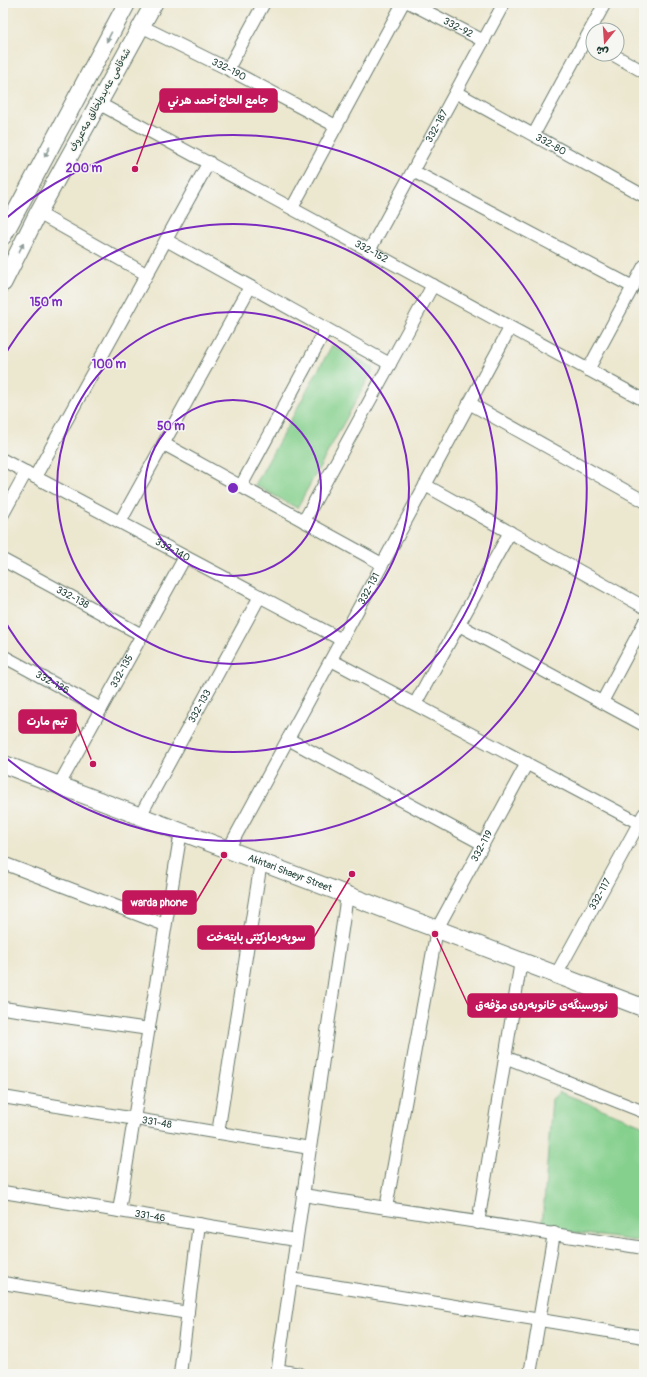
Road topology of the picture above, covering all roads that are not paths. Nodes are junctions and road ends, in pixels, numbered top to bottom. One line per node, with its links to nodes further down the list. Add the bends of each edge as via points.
1 (127, 3): 24 (street, one-way to 24)
2 (154, 3): 9 (street, شەقامی عەبدولخالق مەعروف)
3 (264, 3): 13 (street)
4 (403, 3): 17 (street)
5 (410, 3): 10 (street, 332-92)
6 (504, 3): 10 (street, 332-187)
7 (605, 3): 8 (street)
8 (597, 22)
9 (141, 26): 13 (street, 332-190); 16 (street, شەقامی عەبدولخالق مەعروف)
10 (484, 41): 15 (street, 332-187)
11 (585, 49): 18 (street)
12 (625, 61): 14 (street)
13 (228, 69): 17 (street, 332-190)
14 (644, 72)
15 (457, 93): 18 (street, 332-80); 20 (street, 332-187)
16 (98, 103): 19 (street, 332-152); 23 (street, شەقامی عەبدولخالق مەعروف)
17 (336, 126): 22 (street)
18 (534, 134): 21 (street, 332-80)
19 (209, 162): 22 (street, 332-152); 25 (street)
20 (413, 171): 26 (street, 332-187); 32 (street)
21 (644, 196)
22 (292, 208): 26 (street, 332-152)
23 (38, 213): 28 (street); 29 (street, شەقامی عەبدولخالق مەعروف, one-way to 23)
24 (3, 236)
25 (166, 240): 28 (street); 31 (street)
26 (369, 251): 30 (street, 332-152)
27 (644, 266): 32 (street)
28 (146, 274): 41 (street)
29 (3, 283)
30 (432, 285): 33 (street, 332-152); 35 (street)
31 (250, 287): 34 (street); 39 (street)
32 (633, 287): 36 (street)
33 (510, 328): 36 (street, 332-152); 38 (street, 332-131)
34 (326, 329): 35 (street); 43 (street)
35 (390, 364): 46 (street)
36 (588, 370): 37 (street, 332-152)
37 (644, 400)
38 (469, 403): 42 (street, 332-131); 44 (street)
39 (164, 444): 43 (street); 47 (street)
40 (3, 460): 41 (street, 332-140)
41 (31, 474): 45 (street); 47 (street, 332-140)
42 (425, 485): 48 (street); 51 (street, 332-131)
43 (241, 486): 46 (street)
44 (644, 501)
45 (3, 514)
46 (304, 521): 51 (street)
47 (120, 522): 49 (street, 332-140)
48 (510, 532): 53 (street); 55 (street)
49 (185, 557): 52 (street, 332-140); 56 (street, 332-135)
50 (3, 560): 56 (street, 332-138)
51 (382, 564): 57 (street, 332-131)
52 (260, 596): 57 (street, 332-140); 68 (street, 332-133)
53 (644, 607)
54 (644, 623): 60 (street)
55 (459, 625): 60 (street); 61 (street)
56 (142, 635): 62 (street, 332-135)
57 (342, 640): 59 (street, 332-131)
58 (3, 656): 62 (street, 332-136)
59 (331, 660): 61 (street); 64 (street, 332-131)
60 (602, 702): 63 (street)
61 (415, 704): 65 (street)
62 (101, 709): 67 (street, 332-135)
63 (644, 725)
64 (288, 739): 71 (street); 72 (street, 332-131)
65 (527, 763): 69 (street); 71 (street, 332-119)
66 (3, 764): 67 (street, Akhtari Shaeyr Street)
67 (59, 785): 68 (street, Akhtari Shaeyr Street)
68 (140, 816): 70 (street, Akhtari Shaeyr Street)
69 (642, 818): 79 (street, 332-117)
70 (180, 831): 72 (street, Akhtari Shaeyr Street); 76 (street)
71 (483, 844): 77 (street, 332-119)
72 (228, 850): 73 (street, Akhtari Shaeyr Street)
73 (260, 862): 75 (street, Akhtari Shaeyr Street); 87 (street)
74 (3, 863): 76 (street)
75 (347, 895): 77 (street, Akhtari Shaeyr Street); 88 (street)
76 (165, 925): 82 (street)
77 (437, 929): 78 (street, Akhtari Shaeyr Street); 91 (street, 332-119)
78 (520, 961): 79 (street, Akhtari Shaeyr Street); 83 (street)
79 (556, 974): 80 (street, Akhtari Shaeyr Street)
80 (642, 1004)
81 (3, 1008): 82 (street)
82 (149, 1029): 86 (street)
83 (505, 1057): 85 (street); 93 (street)
84 (3, 1097): 86 (street, 331-48)
85 (644, 1112)
86 (134, 1119): 87 (street, 331-48); 92 (street)
87 (218, 1133): 88 (street, 331-48)
88 (310, 1148): 90 (street)
89 (3, 1192): 92 (street, 331-46)
90 (303, 1195): 91 (street); 96 (street)
91 (386, 1208): 93 (street)
92 (119, 1211): 94 (street, 331-46)
93 (478, 1223): 95 (street)
94 (199, 1224): 96 (street, 331-46); 100 (street)
95 (554, 1233): 97 (street); 101 (street)
96 (296, 1240): 98 (street)
97 (644, 1248)
98 (291, 1279): 101 (street); 103 (street)
99 (3, 1283): 100 (street)
100 (188, 1313): 104 (street)
101 (539, 1319): 102 (street); 106 (street)
102 (644, 1338)
103 (277, 1372): 105 (street)
104 (180, 1374)
105 (300, 1374)
106 (530, 1374)

